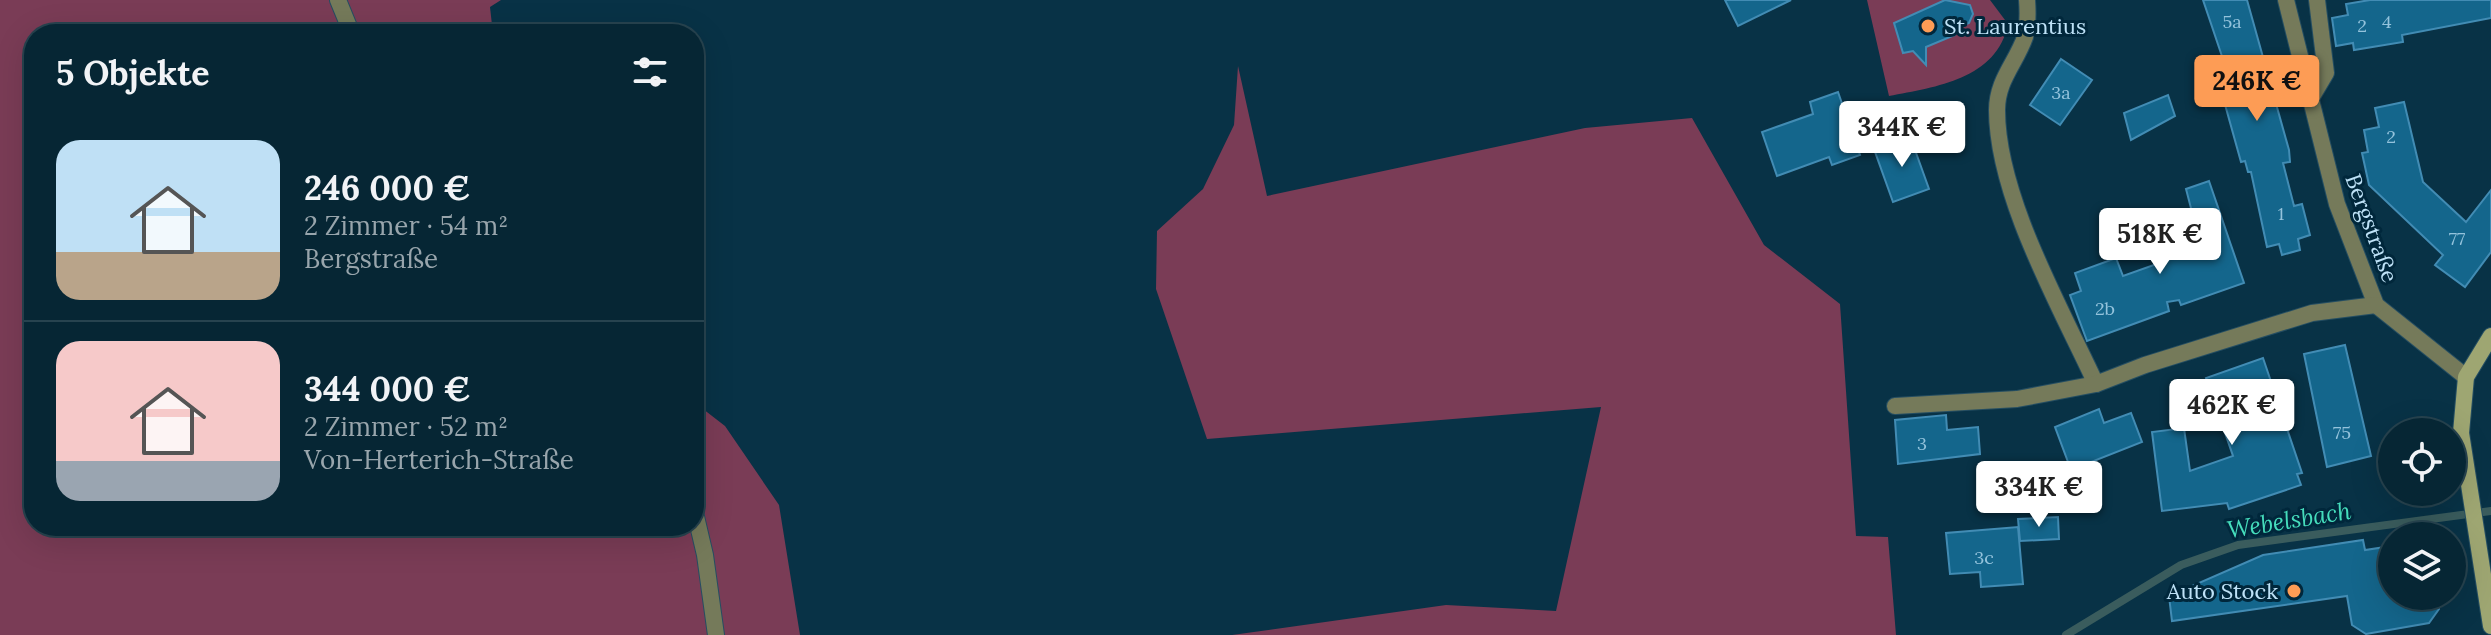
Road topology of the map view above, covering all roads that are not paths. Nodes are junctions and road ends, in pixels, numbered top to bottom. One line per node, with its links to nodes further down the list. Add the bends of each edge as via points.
1 (338, 0): 5 (street)
2 (2027, 0): 10 (street, via 2024,40 2000,82 1999,140 2045,275)
3 (2286, 0): 6 (street, Bergstraße)
4 (2317, 0): 6 (street, via 2326,73)
5 (348, 24)
6 (2310, 100): 7 (street, Bergstraße, via 2337,204)
7 (2376, 305): 9 (street, Bergstraße); 10 (street, via 2312,313)
8 (2491, 336): 9 (main road)
9 (2466, 377): 13 (main road, via 2461,433)
10 (2096, 384): 11 (street, via 2017,399)
11 (1895, 406)
12 (701, 536): 14 (street)
13 (2491, 626)
14 (716, 635)

